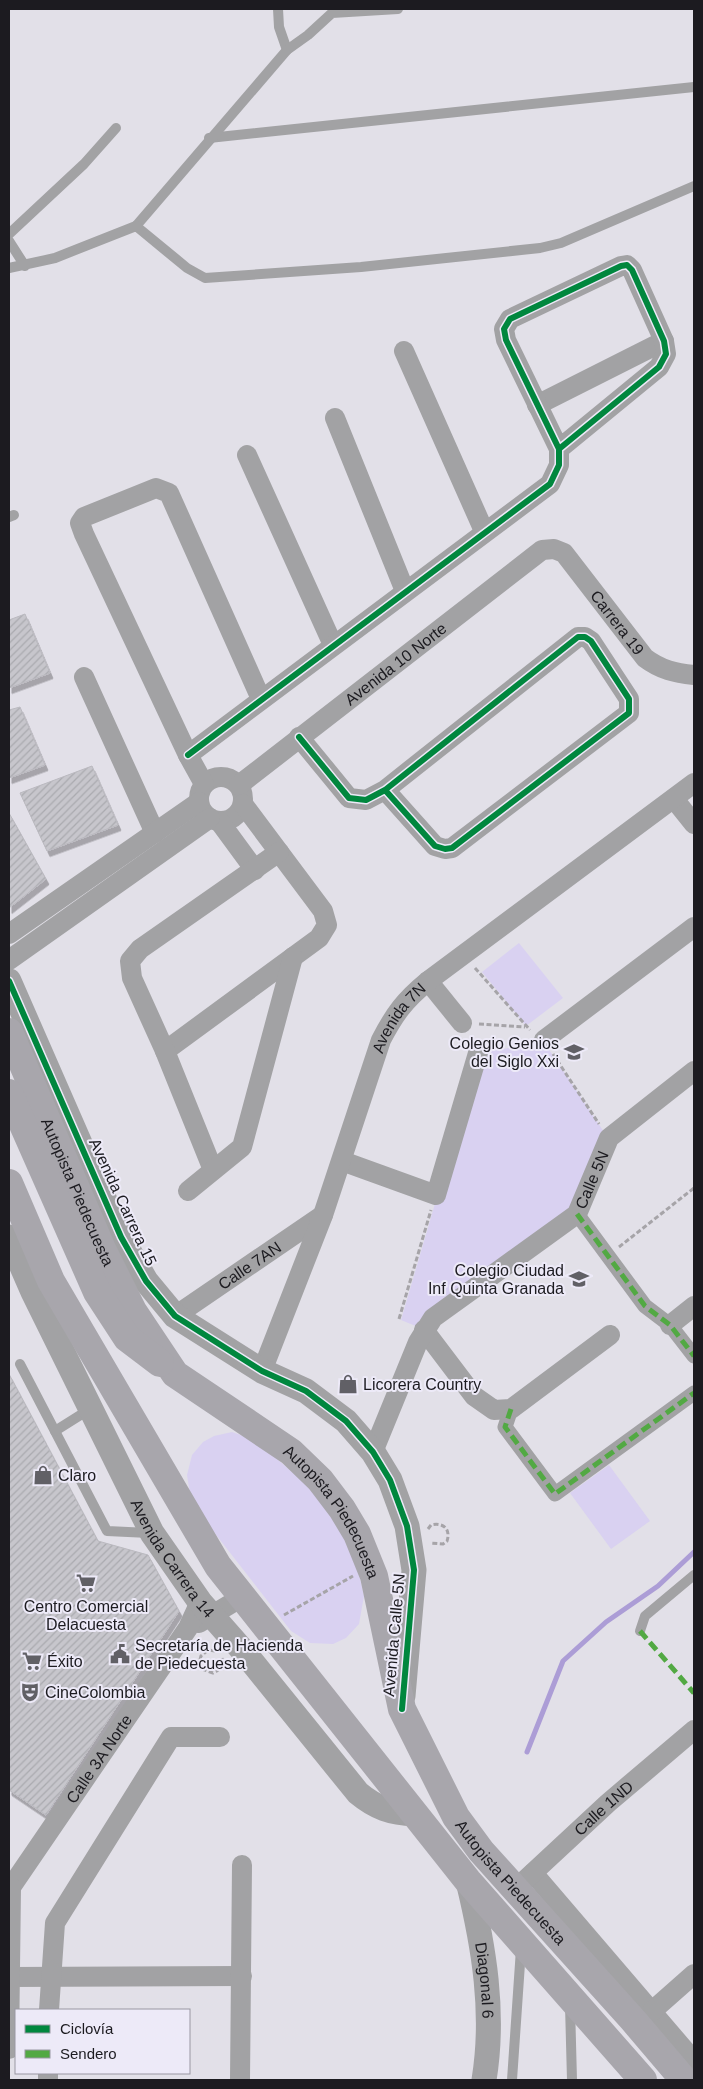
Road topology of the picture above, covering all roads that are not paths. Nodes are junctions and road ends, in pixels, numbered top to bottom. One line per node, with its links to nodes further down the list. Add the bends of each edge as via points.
1 (278, 9): 4 (lane, via 279,27)
2 (398, 9): 3 (lane)
3 (330, 11): 4 (lane, via 308,35)
4 (287, 50): 7 (lane)
5 (694, 87): 7 (lane)
6 (116, 128): 10 (lane, via 84,164)
7 (209, 138): 9 (lane)
8 (694, 186): 9 (lane, via 561,244 233,278 199,275)
9 (136, 226): 12 (lane, via 56,258)
10 (9, 234)
11 (9, 241): 12 (lane)
12 (25, 266): 13 (lane)
13 (9, 268)
14 (664, 342): 16 (street); 16 (street, via 627,265 510,318 504,329 506,340); 18 (street, via 666,354 659,367)
15 (404, 350): 20 (street)
16 (537, 406): 18 (street)
17 (335, 418): 22 (street)
18 (560, 449): 20 (street, via 560,465 550,484)
19 (247, 455): 23 (street)
20 (484, 532): 22 (street)
21 (554, 549): 24 (street, Carrera 19, via 564,553 645,658 657,667); 27 (street, Avenida 10 Norte, via 542,550)
22 (405, 591): 23 (street)
23 (333, 645): 26 (street)
24 (694, 674)
25 (84, 677): 36 (street)
26 (262, 699): 28 (street); 28 (street, via 169,493 156,488 84,517 80,523 84,534)
27 (299, 736): 30 (street, Avenida 10 Norte); 31 (street, via 349,798 366,800)
28 (188, 755): 34 (street)
29 (694, 783): 32 (street, Avenida 7N)
30 (239, 785): 33 (street); 34 (street, via 231,778 212,778)
31 (385, 790): 31 (street, via 435,846 452,848 629,713 629,699 591,641 578,637)
32 (674, 798): 35 (street); 44 (street, Avenida 7N)
33 (243, 804): 34 (street, via 230,820); 37 (street)
34 (208, 806): 36 (street); 38 (street); 42 (street)
35 (694, 824)
36 (154, 832): 40 (street)
37 (279, 852): 38 (street); 41 (street, via 323,911 327,925 320,938)
38 (255, 870): 48 (street, via 140,949 130,961 132,978)
39 (694, 927): 47 (street)
40 (9, 934)
41 (293, 957): 48 (street); 54 (street, via 242,1147)
42 (9, 960)
43 (9, 981): 61 (street, Avenida Carrera 15, via 121,1237 146,1281)
44 (428, 982): 45 (street); 53 (street, Avenida 7N, via 405,1000 393,1017 382,1040)
45 (462, 1023)
46 (9, 1032): 68 (highway, Autopista Piedecuesta, via 102,1249 133,1311)
47 (544, 1040)
48 (165, 1051): 54 (street)
49 (478, 1053): 53 (street, via 436,1195)
50 (694, 1070): 57 (street, Calle 5N, via 609,1138)
51 (9, 1093): 68 (highway, via 97,1292 113,1320 126,1338)
52 (9, 1132): 72 (highway, via 67,1262 110,1346)
53 (342, 1161): 58 (street, Avenida 7N)
54 (213, 1170): 56 (street)
55 (9, 1183): 72 (highway, Autopista Piedecuesta, via 51,1281)
56 (188, 1191)
57 (577, 1214): 62 (street, via 646,1306); 63 (street, Calle 5N, via 433,1318)
58 (323, 1215): 61 (street, Calle 7AN); 67 (street, Avenida 7N)
59 (9, 1237): 70 (street, Avenida Carrera 14)
60 (694, 1306): 62 (street)
61 (176, 1316): 67 (street, Avenida Carrera 15)
62 (670, 1325): 65 (street)
63 (424, 1330): 71 (street, via 474,1396 494,1410); 74 (street, Calle 5N)
64 (610, 1335): 71 (street)
65 (694, 1356)
66 (20, 1364): 73 (lane)
67 (262, 1371): 74 (street, Avenida Carrera 15, via 306,1391 346,1421)
68 (175, 1374): 80 (highway, Autopista Piedecuesta, via 292,1452 342,1508 374,1576)
69 (694, 1393): 71 (street, via 555,1494 504,1427)
70 (91, 1409): 73 (lane); 75 (street, Avenida Carrera 14)
71 (511, 1409)
72 (127, 1411): 77 (highway, Autopista Piedecuesta, via 218,1566)
73 (55, 1431): 75 (lane, via 107,1531)
74 (373, 1452): 80 (street, Avenida Calle 5N, via 390,1480 407,1526 414,1564)
75 (152, 1534): 78 (street, Avenida Carrera 14)
76 (694, 1575): 79 (lane, via 645,1616)
77 (242, 1597): 78 (street); 83 (highway, Autopista Piedecuesta)
78 (206, 1609): 83 (street, Avenida Carrera 14, via 358,1793 373,1805 394,1813); 87 (street, Calle 3A Norte, via 188,1628)
79 (640, 1632)
80 (402, 1709): 86 (highway, Autopista Piedecuesta, via 456,1817 481,1851)
81 (694, 1730): 86 (street, Calle 1ND, via 608,1803)
82 (220, 1736): 90 (street, via 171,1737 55,1924)
83 (415, 1814): 85 (highway, Autopista Piedecuesta)
84 (242, 1864): 91 (street)
85 (468, 1881): 88 (highway, Autopista Piedecuesta); 99 (street, Diagonal 6, via 482,1936 488,1994)
86 (524, 1881): 95 (street); 103 (highway, Autopista Piedecuesta)
87 (10, 1888): 92 (street)
88 (521, 1940): 93 (highway, Autopista Piedecuesta); 100 (lane)
89 (694, 1974): 95 (street)
90 (50, 1976): 91 (street); 92 (street); 94 (street)
91 (242, 1976): 98 (street)
92 (10, 1977): 96 (street)
93 (570, 1996): 101 (lane); 102 (highway, Autopista Piedecuesta)
94 (49, 2009)
95 (651, 2012): 97 (street)
96 (9, 2049)
97 (694, 2061)
98 (240, 2080)
99 (484, 2080)
100 (512, 2080)
101 (572, 2080)
102 (642, 2080)
103 (684, 2080)

